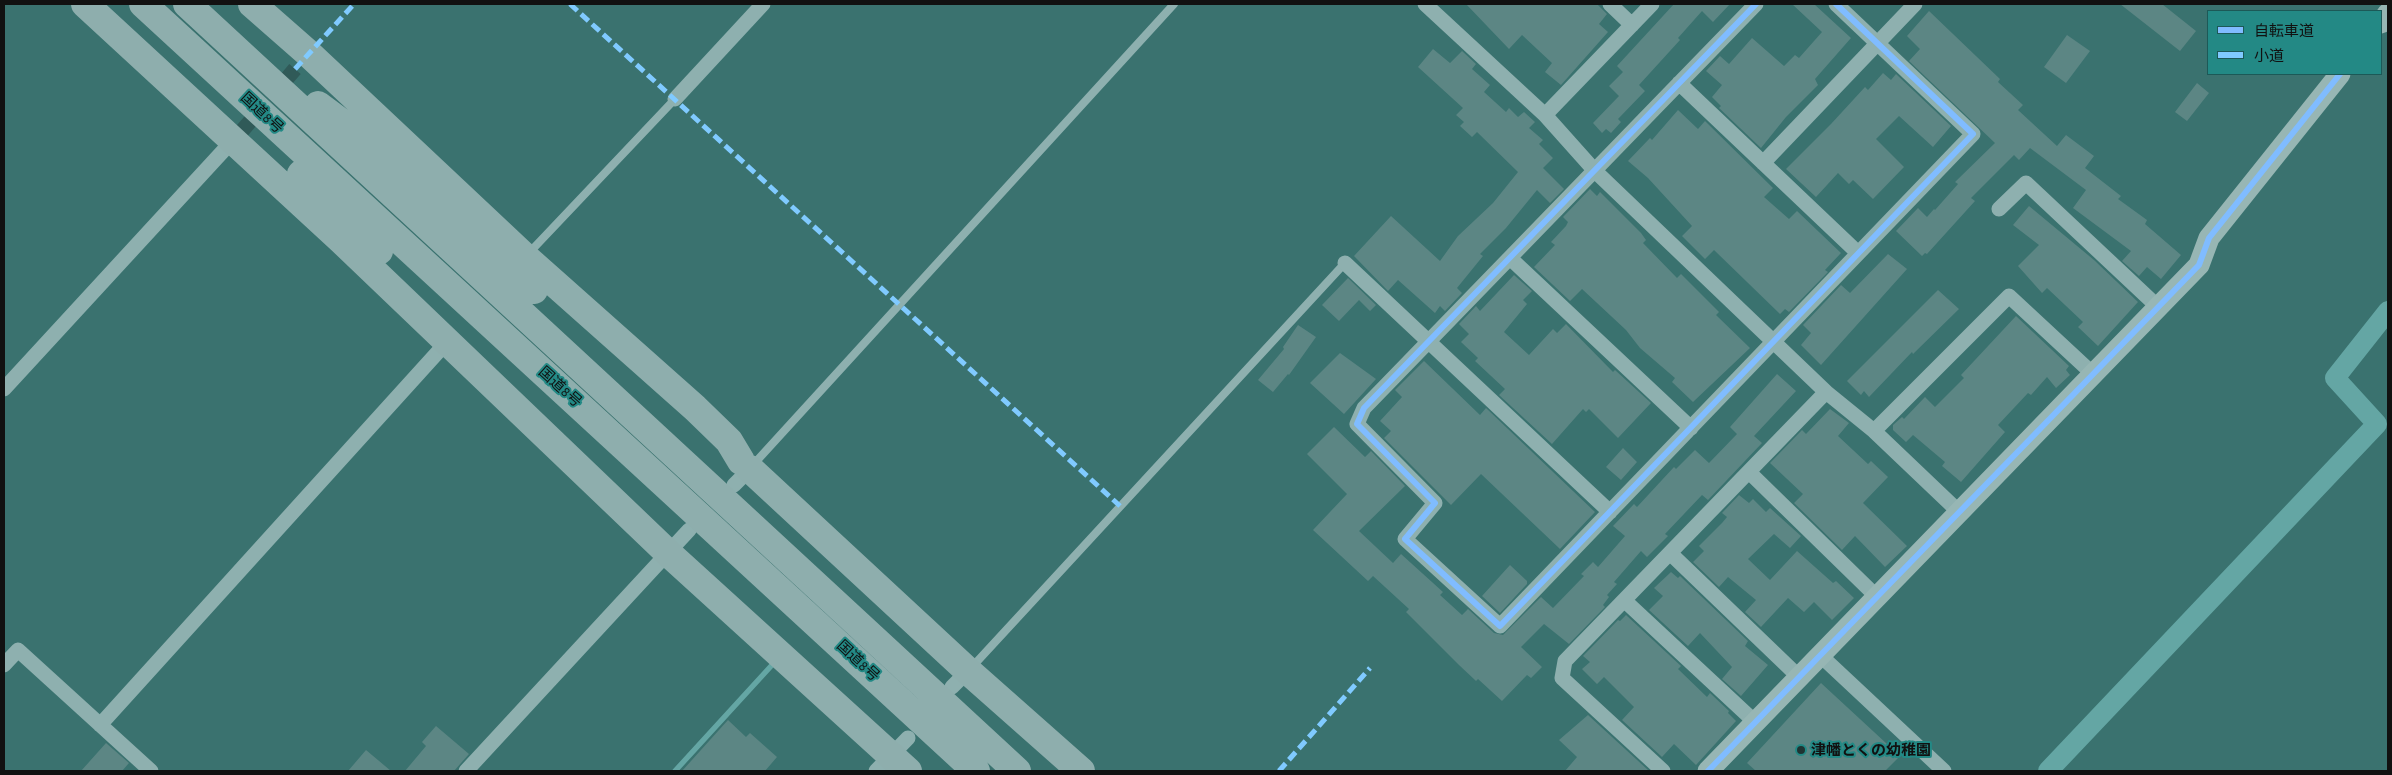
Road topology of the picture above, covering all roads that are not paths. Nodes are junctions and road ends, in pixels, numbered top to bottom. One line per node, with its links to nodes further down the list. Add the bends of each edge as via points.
1 (85, 4): 21 (highway)
2 (125, 4): 42 (highway)
3 (143, 4): 55 (highway, 国道8号)
4 (187, 4): 16 (highway, 国道8号)
5 (252, 4): 26 (highway)
6 (763, 4): 19 (street)
7 (1174, 4): 38 (lane)
8 (1425, 4): 20 (street)
9 (1610, 4): 14 (street)
10 (1652, 4): 14 (street)
11 (1756, 4): 18 (street)
12 (1836, 4): 15 (street)
13 (1916, 4): 15 (street)
14 (1632, 25): 20 (street)
15 (1878, 44): 22 (street); 25 (street, via 1972,134)
16 (260, 73): 38 (highway, via 299,91 361,137); 56 (highway, 国道8号)
17 (2339, 75): 29 (street, via 2209,238 2198,265)
18 (1679, 83): 22 (street); 23 (street)
19 (675, 99): 26 (lane)
20 (1545, 115): 23 (street)
21 (236, 137): 30 (highway); 34 (street)
22 (1763, 163): 25 (street)
23 (1595, 171): 27 (street); 31 (street)
24 (1999, 209): 29 (street, via 2026,183)
25 (1858, 253): 31 (street)
26 (525, 257): 38 (highway, via 730,441)
27 (1510, 258): 32 (street); 36 (street)
28 (1345, 263): 32 (street); 49 (lane)
29 (2158, 307): 33 (street)
30 (447, 342): 42 (highway); 51 (street)
31 (1774, 342): 35 (street); 36 (street)
32 (1428, 343): 41 (street); 41 (street, via 1364,408 1357,424 1435,503 1405,539 1500,626)
33 (2093, 374): 37 (street, via 2009,296); 40 (street)
34 (4, 389)
35 (1826, 392): 37 (street); 39 (street)
36 (1691, 428): 41 (street)
37 (1874, 431): 40 (street)
38 (742, 472): 49 (highway)
39 (1749, 472): 43 (street); 44 (street)
40 (1958, 511): 44 (street)
41 (1610, 512)
42 (677, 542): 52 (highway); 54 (street)
43 (1670, 553): 45 (street); 48 (street)
44 (1876, 597): 46 (street)
45 (1624, 600): 50 (street); 58 (street, via 1565,661 1562,678)
46 (1820, 656): 48 (street); 60 (street)
47 (4, 665): 51 (street, via 18,650)
48 (1800, 677): 50 (street)
49 (960, 679): 57 (highway)
50 (1755, 722): 59 (street)
51 (100, 725): 53 (street)
52 (896, 759)
53 (143, 769)
54 (466, 771)
55 (976, 771)
56 (1017, 771)
57 (1081, 771)
58 (1663, 771)
59 (1708, 771)
60 (1944, 771)

